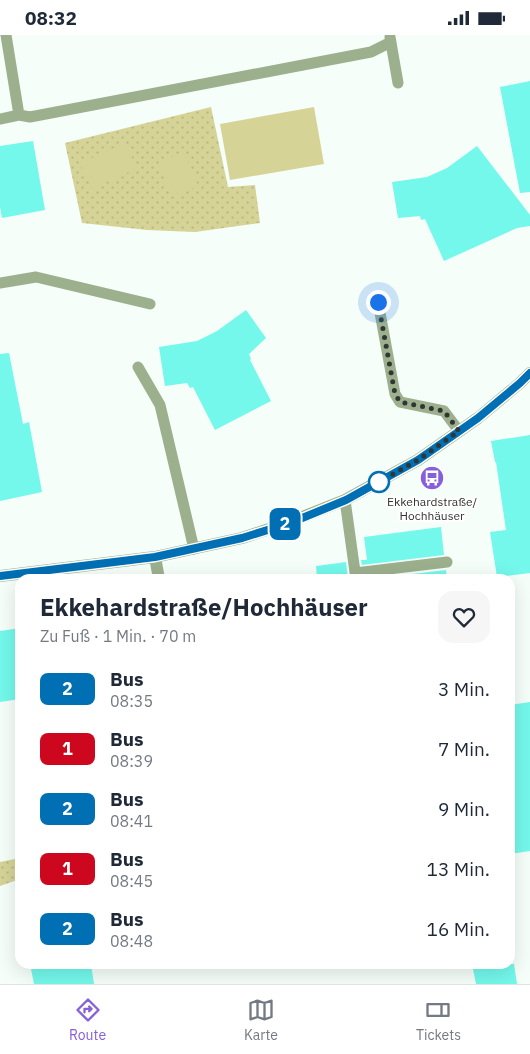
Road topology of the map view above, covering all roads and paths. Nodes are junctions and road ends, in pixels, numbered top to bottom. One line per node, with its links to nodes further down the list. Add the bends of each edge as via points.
1 (6, 35): 4 (lane)
2 (391, 38): 3 (lane); 4 (lane, via 371,52 30,117)
3 (398, 83)
4 (19, 115): 5 (lane)
5 (0, 119)
6 (0, 283): 8 (lane, via 36,277)
7 (378, 302): 11 (lane, via 395,394 400,402 444,411)
8 (150, 304)
9 (138, 367): 13 (lane, via 160,405)
10 (530, 373): 11 (street)
11 (459, 431): 12 (street, via 418,460)
12 (346, 500): 13 (street, via 290,523); 19 (lane)
13 (194, 549): 14 (street)
14 (155, 557): 17 (street); 18 (street)
15 (447, 562): 20 (lane)
16 (15, 574): 21 (street)
17 (16, 574)
18 (158, 574)
19 (356, 574)
20 (369, 574)
21 (0, 576)

